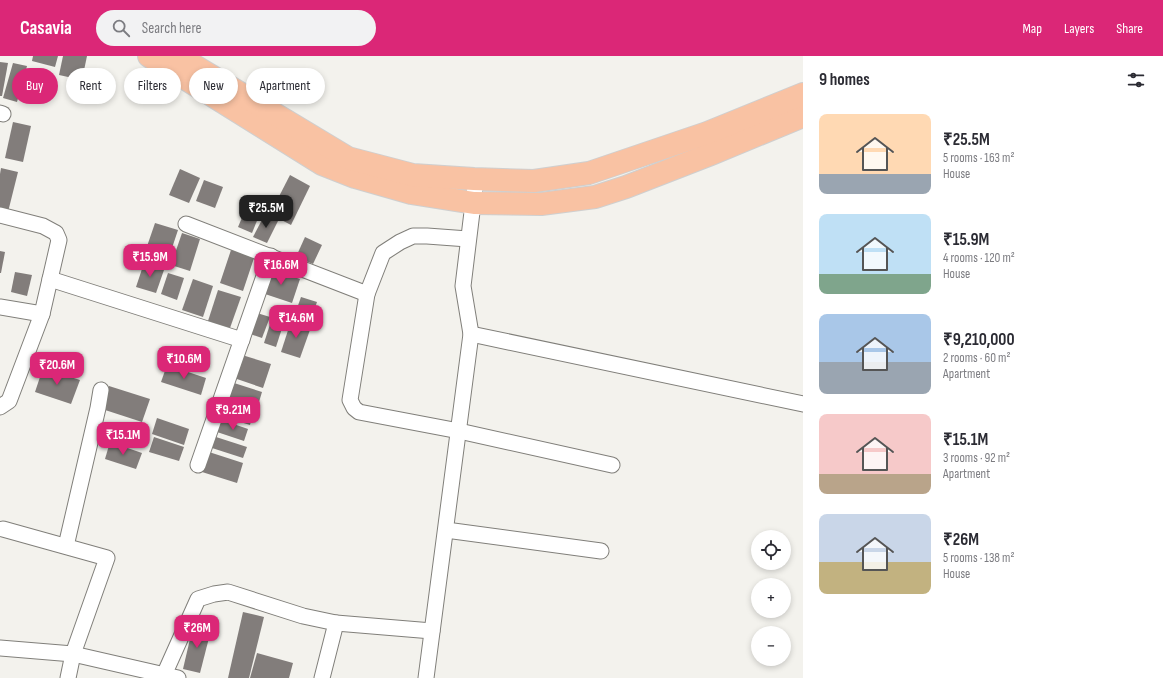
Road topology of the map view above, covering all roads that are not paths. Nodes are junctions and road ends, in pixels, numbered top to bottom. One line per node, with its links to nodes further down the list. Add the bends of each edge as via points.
1 (148, 56): 6 (main road, via 322,164 355,177 411,193)
2 (178, 56): 5 (main road, via 348,158 413,175)
3 (803, 94): 5 (main road, via 707,133 589,173 534,181)
4 (803, 116): 6 (main road, via 711,154 595,197 541,204)
5 (476, 179): 6 (street)
6 (474, 203): 9 (street)
7 (0, 215): 11 (street, via 43,226 56,233 59,240)
8 (186, 224): 10 (street)
9 (468, 239): 12 (street, via 412,236 400,242 383,253); 15 (street, via 463,286)
10 (271, 256): 12 (street); 16 (street)
11 (50, 279): 14 (street); 16 (street)
12 (367, 294): 20 (street, via 350,400 354,408 358,412)
13 (0, 307): 14 (street)
14 (42, 314): 19 (street, via 9,401)
15 (471, 334): 18 (street); 20 (street)
16 (242, 340): 21 (street)
17 (101, 390): 25 (street)
18 (803, 404)
19 (0, 407)
20 (459, 431): 22 (street); 24 (street)
21 (198, 465)
22 (612, 465)
23 (3, 529): 25 (street)
24 (446, 530): 26 (street); 28 (street)
25 (66, 546): 30 (street, via 107,558)
26 (601, 551)
27 (336, 623): 28 (street); 31 (street, via 303,616 228,592 198,599); 33 (street)
28 (432, 631): 34 (street)
29 (0, 649): 30 (street)
30 (73, 654): 31 (street); 32 (street)
31 (171, 676)
32 (68, 678)
33 (322, 678)
34 (426, 678)

